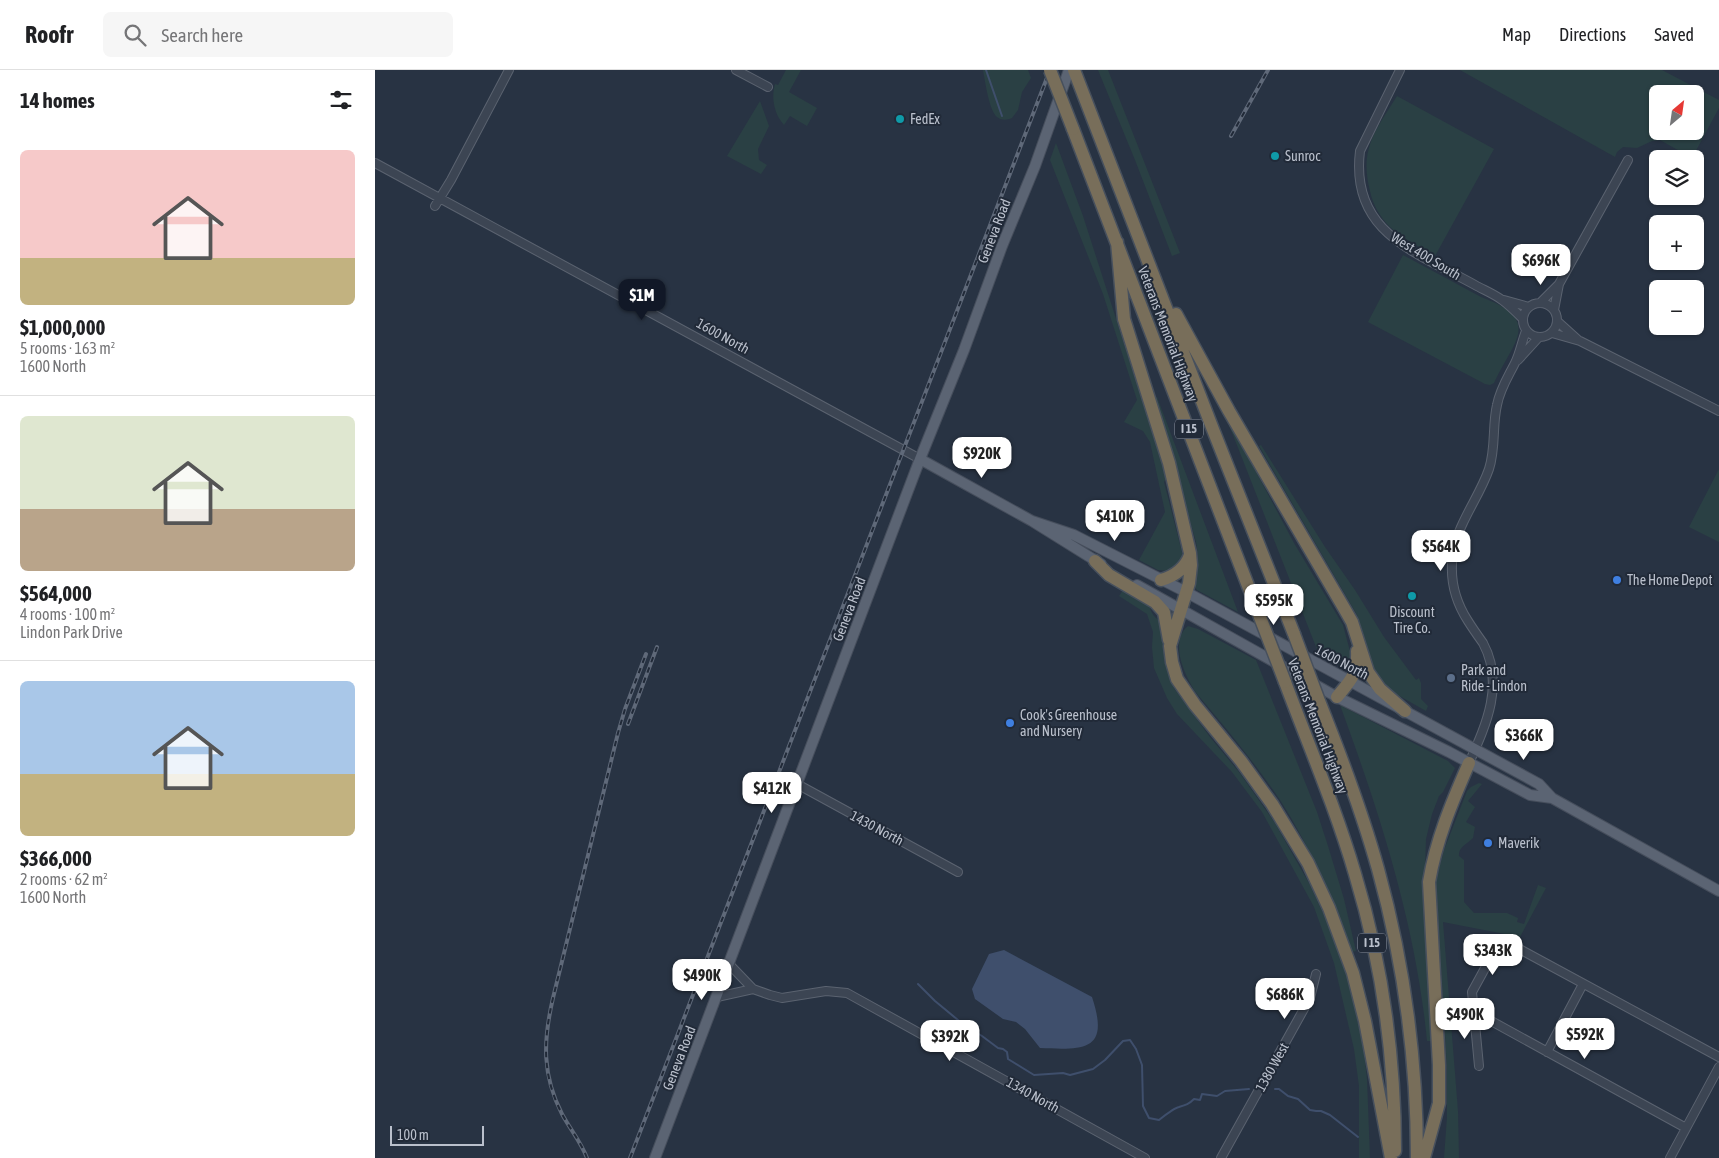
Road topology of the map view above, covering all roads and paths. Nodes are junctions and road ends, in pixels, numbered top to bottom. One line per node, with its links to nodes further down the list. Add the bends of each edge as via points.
1 (509, 70): 10 (street)
2 (736, 70): 7 (street)
3 (1051, 70): 12 (highway, Veterans Memorial Highway / I 15, bridge)
4 (1069, 70): 27 (main road, Geneva Road, via 1035,166)
5 (1075, 70): 13 (highway, Veterans Memorial Highway / I 15)
6 (1401, 70): 15 (street, West 400 South, via 1360,151 1358,164 1362,194 1374,219 1401,244)
7 (768, 87)
8 (1628, 160): 14 (street)
9 (375, 163): 10 (street, 1600 North)
10 (441, 198): 11 (street); 27 (street, 1600 North)
11 (435, 206)
12 (1117, 242): 29 (highway, via 1124,319 1169,463); 60 (highway, Veterans Memorial Highway / I 15, bridge, via 1343,834 1371,938 1387,1031)
13 (1152, 271): 34 (highway, via 1344,608); 61 (highway, Veterans Memorial Highway / I 15, bridge, via 1294,634 1378,870 1405,992 1417,1111)
14 (1559, 284): 16 (street); 18 (street)
15 (1502, 299): 17 (street, West 400 South); 19 (street, West 400 South)
16 (1540, 303): 17 (street, West 400 South); 18 (street)
17 (1529, 306): 19 (street)
18 (1554, 310): 20 (street)
19 (1522, 318): 21 (street, West 400 South)
20 (1557, 321): 22 (street); 24 (street)
21 (1526, 330): 23 (street); 25 (street)
22 (1552, 333): 23 (street); 24 (street)
23 (1539, 338): 25 (street)
24 (1579, 341): 26 (street)
25 (1515, 362): 39 (street, via 1498,399 1490,466 1460,528 1452,563 1459,604 1483,645 1493,679 1489,713)
26 (1719, 411)
27 (920, 459): 28 (main road, 1600 North); 41 (main road, Geneva Road)
28 (1032, 521): 30 (main road, 1600 North); 31 (main road, 1600 North, via 1074,535)
29 (1191, 553): 31 (highway, via 1178,573); 32 (highway, via 1191,574)
30 (1095, 561): 33 (main road, 1600 North); 35 (highway, via 1109,574 1155,602 1164,612)
31 (1161, 580): 32 (main road, 1600 North)
32 (1186, 592): 33 (highway); 36 (main road, 1600 North)
33 (1180, 609): 35 (highway); 37 (main road, 1600 North)
34 (1356, 636): 36 (highway, via 1356,669); 38 (highway, via 1373,681)
35 (1170, 646): 59 (highway, via 1177,679 1272,804 1308,862 1329,908 1353,973 1365,1021)
36 (1349, 682): 37 (highway); 38 (main road, 1600 North)
37 (1337, 696): 40 (main road, 1600 North)
38 (1405, 711): 39 (main road, 1600 North)
39 (1475, 748): 40 (street); 42 (main road, 1600 North, via 1539,784)
40 (1469, 763): 42 (main road, 1600 North, via 1531,795); 62 (highway, via 1442,826 1429,882 1439,1103)
41 (797, 784): 43 (street, 1430 North); 45 (main road, Geneva Road)
42 (1551, 798): 44 (main road, 1600 North)
43 (958, 872)
44 (1719, 891)
45 (729, 964): 48 (street); 49 (main road, Geneva Road)
46 (1316, 974): 58 (street, 1380 West, via 1310,998)
47 (1583, 984): 50 (street, via 1501,939 1472,992); 51 (street); 52 (street)
48 (753, 989): 49 (street); 57 (street, 1340 North, via 782,998 827,991 847,993)
49 (717, 997): 56 (main road, Geneva Road)
50 (1473, 1011): 51 (street); 53 (street)
51 (1547, 1052): 55 (street)
52 (1719, 1057)
53 (1479, 1066)
54 (1719, 1067): 55 (street)
55 (1686, 1128): 63 (street)
56 (655, 1158)
57 (1145, 1158)
58 (1221, 1158)
59 (1391, 1158)
60 (1395, 1158)
61 (1417, 1158)
62 (1424, 1158)
63 (1671, 1158)

